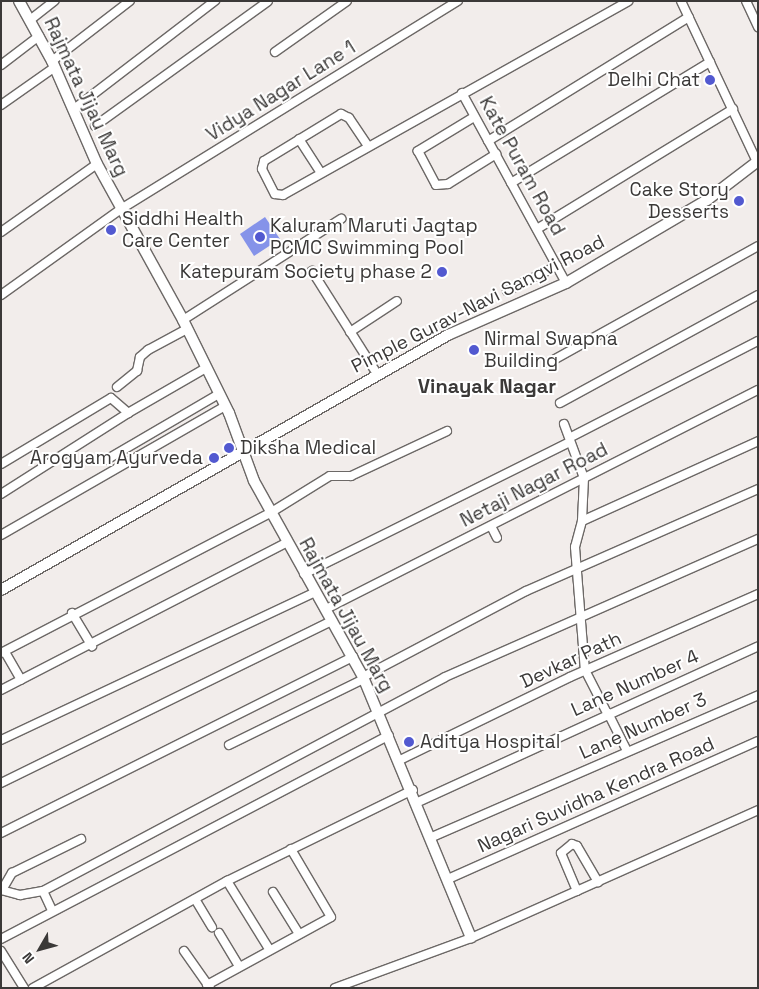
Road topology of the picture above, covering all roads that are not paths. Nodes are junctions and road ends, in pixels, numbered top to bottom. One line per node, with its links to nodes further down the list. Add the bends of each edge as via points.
1 (19, 1): 12 (street, Rajmata Jijau Marg)
2 (54, 1): 12 (street)
3 (130, 1): 17 (street)
4 (215, 1): 21 (street)
5 (268, 1): 24 (street)
6 (347, 1): 15 (street)
7 (458, 1): 33 (street, Vidya Nagar Lane 1)
8 (628, 1): 19 (street)
9 (681, 1): 11 (street)
10 (746, 1): 13 (street)
11 (689, 17): 16 (street); 26 (street)
12 (30, 20): 14 (street, Rajmata Jijau Marg)
13 (758, 27)
14 (39, 36): 17 (street, Rajmata Jijau Marg); 18 (street)
15 (274, 52)
16 (710, 62): 22 (street); 32 (street)
17 (54, 64): 20 (street); 21 (street, Rajmata Jijau Marg)
18 (1, 65)
19 (462, 93): 23 (street, Kate Puram Road); 27 (street)
20 (1, 105)
21 (74, 109): 30 (street, Rajmata Jijau Marg)
22 (733, 109): 29 (street); 35 (street)
23 (474, 117): 26 (street, Kate Puram Road); 28 (street, via 421,147 418,154 427,170 440,187)
24 (95, 126)
25 (299, 139): 27 (street, via 341,114 349,118); 31 (street); 31 (street, via 262,164 271,189 284,194)
26 (488, 141): 28 (street, Kate Puram Road)
27 (368, 146): 31 (street)
28 (496, 154): 32 (street, Kate Puram Road)
29 (758, 162): 40 (street, Pimple Gurav-Navi Sangvi Road, via 707,200)
30 (97, 164): 33 (street, Rajmata Jijau Marg); 36 (street)
31 (321, 173)
32 (511, 182): 35 (street, Kate Puram Road)
33 (121, 209): 42 (street, Vidya Nagar Lane 1); 45 (street)
34 (341, 218): 45 (street)
35 (537, 229): 38 (street, Kate Puram Road)
36 (1, 232)
37 (758, 246): 48 (street)
38 (557, 266): 40 (street, Kate Puram Road); 41 (street)
39 (312, 271): 46 (street)
40 (566, 283): 50 (street, Pimple Gurav-Navi Sangvi Road, via 448,335)
41 (507, 291)
42 (1, 295)
43 (758, 296): 54 (street)
44 (397, 301): 46 (street)
45 (185, 325): 49 (street); 51 (street, via 140,357 137,371)
46 (350, 332): 50 (street)
47 (758, 341): 59 (street)
48 (548, 363)
49 (206, 368): 53 (street); 56 (street)
50 (377, 374): 61 (street, Pimple Gurav-Navi Sangvi Road)
51 (117, 387)
52 (758, 390): 64 (street, Netaji Nagar Road)
53 (219, 394): 55 (street); 62 (street)
54 (560, 403)
55 (225, 406): 61 (street); 70 (street)
56 (128, 413): 63 (street, via 116,399 110,398); 66 (street)
57 (564, 424): 59 (street)
58 (447, 431): 67 (street, via 352,476 330,476)
59 (571, 439): 64 (street); 75 (street)
60 (758, 441): 68 (street)
61 (243, 450): 67 (street, Rajmata Jijau Marg); 76 (street, Pimple Gurav-Navi Sangvi Road)
62 (106, 460)
63 (1, 464)
64 (584, 478): 68 (street); 69 (street, Netaji Nagar Road)
65 (758, 489): 74 (street)
66 (1, 494)
67 (270, 513): 73 (street, Rajmata Jijau Marg); 80 (street)
68 (582, 521): 74 (street, via 575,547)
69 (491, 526): 71 (street); 79 (street, Netaji Nagar Road)
70 (1, 535)
71 (497, 538)
72 (758, 539): 81 (street)
73 (286, 543): 75 (street, Rajmata Jijau Marg); 83 (street)
74 (576, 568): 81 (street); 88 (street)
75 (304, 574): 77 (street, Rajmata Jijau Marg)
76 (1, 590)
77 (315, 592): 79 (street, Rajmata Jijau Marg); 95 (street)
78 (758, 594): 87 (street, Devkar Path)
79 (326, 609): 82 (street, Rajmata Jijau Marg)
80 (72, 613): 83 (street); 85 (street)
81 (580, 615): 87 (street); 93 (street, via 445,677)
82 (332, 621): 86 (street, Rajmata Jijau Marg); 100 (street)
83 (92, 646): 89 (street)
84 (758, 646): 92 (street, Lane Number 4)
85 (3, 653): 89 (street)
86 (353, 657): 88 (street, Rajmata Jijau Marg); 104 (street)
87 (586, 670): 92 (street); 99 (street, Devkar Path)
88 (364, 678): 93 (street, Rajmata Jijau Marg); 97 (street)
89 (21, 680): 90 (street)
90 (1, 690)
91 (758, 695): 98 (street, Lane Number 3)
92 (608, 713): 98 (street); 102 (street, Lane Number 4)
93 (380, 715): 94 (street, Rajmata Jijau Marg); 112 (street)
94 (389, 736): 99 (street, Rajmata Jijau Marg); 116 (street)
95 (1, 740)
96 (758, 741): 108 (street, Nagari Suvidha Kendra Road)
97 (229, 745)
98 (627, 751): 105 (street, Lane Number 3)
99 (400, 760): 101 (street, Rajmata Jijau Marg)
100 (1, 782)
101 (413, 790): 102 (street, Rajmata Jijau Marg); 107 (street)
102 (418, 802): 105 (street, Rajmata Jijau Marg)
103 (758, 810): 110 (street)
104 (1, 833)
105 (432, 837): 108 (street, Rajmata Jijau Marg)
106 (81, 839): 111 (street, via 12,874)
107 (291, 850): 109 (street); 119 (street, via 331,917)
108 (448, 879): 120 (street, Rajmata Jijau Marg)
109 (227, 881): 115 (street); 122 (street)
110 (598, 882): 113 (street); 113 (street, via 577,846 572,844 561,853)
111 (2, 890): 112 (street, via 20,895)
112 (43, 891): 116 (street)
113 (577, 891): 120 (street)
114 (273, 892): 119 (street)
115 (195, 899): 117 (street); 128 (street)
116 (52, 910): 121 (street)
117 (212, 927)
118 (219, 933): 125 (street)
119 (299, 934): 122 (street)
120 (471, 938): 129 (street)
121 (1, 939)
122 (268, 949): 125 (street)
123 (1, 951): 127 (street)
124 (184, 951): 126 (street)
125 (239, 966): 126 (street)
126 (208, 986)
127 (24, 988)
128 (33, 988)
129 (334, 988)

